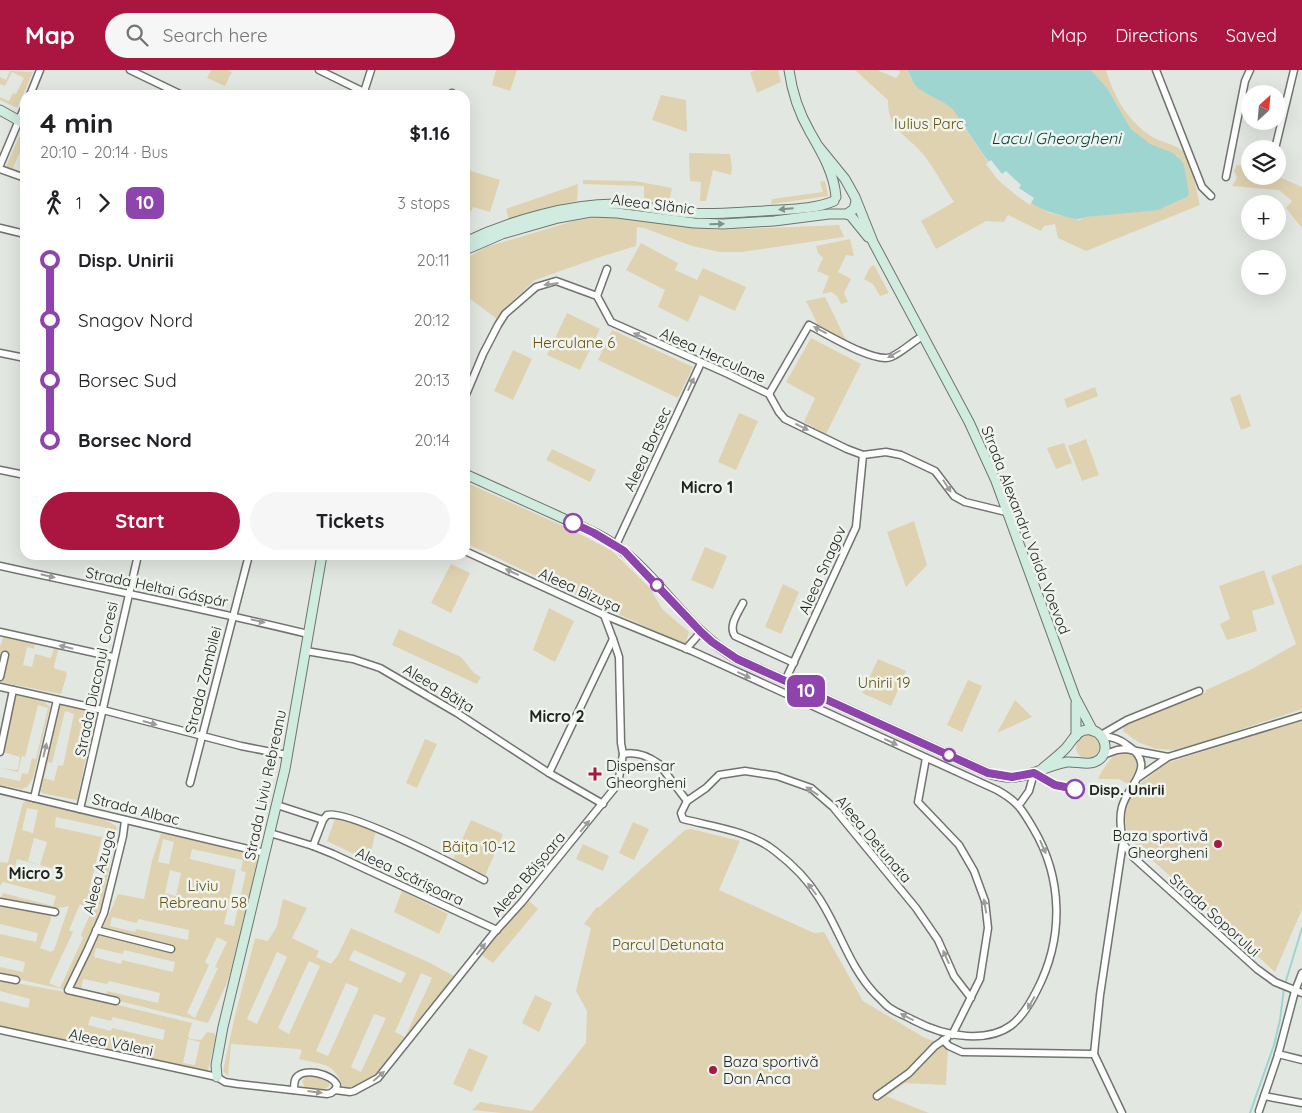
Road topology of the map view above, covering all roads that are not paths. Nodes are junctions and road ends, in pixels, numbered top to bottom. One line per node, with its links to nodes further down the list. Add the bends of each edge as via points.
1 (40, 70): 9 (street)
2 (130, 70): 10 (street)
3 (319, 70): 11 (street)
4 (371, 70): 12 (street)
5 (789, 70): 17 (main road, via 799,109)
6 (1156, 70): 22 (street, via 1202,186)
7 (1250, 70): 21 (street, via 1245,80)
8 (1294, 70): 16 (street)
9 (32, 90)
10 (172, 90)
11 (356, 90)
12 (365, 90)
13 (0, 110): 14 (main road)
14 (20, 121)
15 (20, 126): 18 (street)
16 (1277, 140)
17 (819, 147): 23 (main road, Strada Alexandru Vaida Voevod, via 842,174); 24 (main road, via 833,178)
18 (0, 165)
19 (0, 169): 20 (street)
20 (20, 176)
21 (1226, 177)
22 (1211, 196)
23 (854, 198): 24 (main road, via 844,192); 25 (main road, via 854,209); 29 (main road, Strada Alexandru Vaida Voevod)
24 (835, 199): 25 (main road, via 836,209); 28 (main road, Aleea Slănic, one-way to 28, via 821,205 706,214 620,204 583,205 503,227)
25 (845, 214): 29 (main road, Strada Alexandru Vaida Voevod, via 851,216); 30 (main road, Aleea Slănic, one-way to 25, via 502,234 590,212 710,224)
26 (0, 228): 27 (street)
27 (20, 233)
28 (470, 240)
29 (873, 242): 33 (main road, Strada Alexandru Vaida Voevod)
30 (470, 248)
31 (607, 269): 32 (street)
32 (597, 296): 36 (street, Aleea Herculane, one-way to 32, via 611,322); 37 (street, one-way to 37, via 556,281 536,287 505,314)
33 (923, 336): 38 (street, one-way to 38, via 890,358 881,359 809,325); 43 (main road, Strada Alexandru Vaida Voevod, via 973,430)
34 (0, 353): 35 (street)
35 (20, 357)
36 (701, 362): 38 (street, Aleea Herculane); 44 (street, Aleea Borsec, one-way to 36)
37 (470, 385)
38 (769, 394): 39 (street, Aleea Herculane, one-way to 39, via 785,419)
39 (863, 455): 43 (street, one-way to 43, via 886,452 901,455 935,471 954,496 965,502); 62 (street, Aleea Snagov, via 856,527)
40 (0, 470): 41 (street)
41 (20, 475)
42 (470, 476): 44 (main road)
43 (1006, 512): 68 (main road, Strada Alexandru Vaida Voevod)
44 (616, 545): 55 (main road)
45 (470, 553): 52 (street, Aleea Bizușa, one-way to 45)
46 (137, 560): 50 (street, Strada Diaconul Coresi)
47 (247, 560): 53 (street, Strada Zambilei)
48 (321, 560): 56 (main road, Strada Liviu Rebreanu)
49 (0, 566): 50 (street, Strada Heltai Gáspár, one-way to 50)
50 (128, 595): 53 (street, Strada Heltai Gáspár); 61 (street, Strada Diaconul Coresi)
51 (743, 603): 62 (street, via 732,632)
52 (604, 615): 57 (street, Aleea Băișoara); 58 (street, Aleea Bizușa)
53 (233, 616): 56 (street, Strada Heltai Gáspár, one-way to 56); 73 (street, Strada Zambilei)
54 (0, 632): 61 (street, one-way to 54)
55 (701, 632): 58 (street); 64 (main road, via 737,659)
56 (308, 634): 59 (main road, Strada Liviu Rebreanu)
57 (613, 639): 77 (street, Aleea Băișoara, via 618,657); 84 (street)
58 (686, 649): 81 (street, Aleea Bizușa, one-way to 81)
59 (306, 651): 78 (main road, Strada Liviu Rebreanu); 84 (street, Aleea Băița, via 353,659 380,668 457,712)
60 (5, 655): 63 (street)
61 (113, 657): 70 (street, Strada Diaconul Coresi)
62 (794, 662): 64 (street, Aleea Snagov)
63 (0, 677)
64 (785, 681): 85 (main road, via 988,773 1012,777)
65 (0, 687): 66 (street)
66 (13, 690): 69 (street); 76 (street)
67 (1198, 691): 72 (street)
68 (1076, 698): 72 (main road, Strada Alexandru Vaida Voevod); 74 (main road, Strada Alexandru Vaida Voevod)
69 (57, 700): 70 (street); 89 (street, one-way to 69)
70 (103, 710): 73 (street, one-way to 73); 94 (street, Strada Diaconul Coresi)
71 (1302, 716): 80 (street)
72 (1098, 734): 74 (main road, via 1082,731); 75 (street, via 1115,738); 79 (main road, via 1105,747)
73 (202, 737): 78 (street); 87 (street, Strada Zambilei)
74 (1075, 738): 82 (main road, via 1072,752); 83 (main road)
75 (1133, 749): 79 (street, via 1117,750); 80 (street); 86 (street, via 1141,762)
76 (0, 752)
77 (623, 754): 90 (street, via 632,752 653,759); 91 (street, Aleea Băișoara, via 618,784)
78 (287, 755): 92 (main road, Strada Liviu Rebreanu)
79 (1103, 756): 82 (main road, via 1093,763)
80 (1168, 757): 86 (street)
81 (926, 758): 93 (street, Aleea Bizușa, via 1009,796); 111 (street, one-way to 81, via 980,979 988,928 985,901 974,871 959,845 918,802)
82 (1081, 762): 83 (main road)
83 (1043, 768): 85 (main road)
84 (549, 773): 91 (street, Aleea Băița)
85 (1034, 773): 93 (street, via 1029,791)
86 (1139, 777): 98 (street, via 1121,810)
87 (190, 783)
88 (0, 790): 89 (street, Strada Albac)
89 (34, 798): 94 (street, Strada Albac)
90 (687, 801): 111 (street, Aleea Detunata, one-way to 90, via 954,976 938,940 916,908 830,804 811,788 777,776 745,771 719,775); 114 (street, Aleea Detunata, one-way to 90, via 888,1008 864,983 819,898 801,874 756,838 683,819 681,813)
91 (603, 804): 105 (street, Aleea Băișoara, one-way to 91)
92 (277, 805): 96 (street, Aleea Scărișoara); 97 (main road, Strada Liviu Rebreanu)
93 (1019, 805): 114 (street, Aleea Detunata, one-way to 114, via 1041,842 1055,883 1056,928 1052,956 1029,1007 1012,1025 984,1036)
94 (80, 809): 95 (street, Strada Albac)
95 (125, 820): 100 (street, Strada Albac); 104 (street, Aleea Azuga, via 113,881)
96 (324, 820): 99 (street); 101 (street, Aleea Scărișoara, via 327,815 334,814 372,827)
97 (270, 834): 99 (street, Aleea Scărișoara); 100 (main road, Strada Liviu Rebreanu)
98 (1123, 842): 110 (street, Strada Soporului, via 1133,857 1257,968 1282,986); 116 (street)
99 (313, 846): 105 (street, Aleea Scărișoara)
100 (265, 852): 119 (main road, Strada Liviu Rebreanu, via 223,1027)
101 (484, 880)
102 (0, 902): 103 (street)
103 (55, 912)
104 (96, 930): 106 (street, Aleea Azuga); 112 (street, Aleea Azuga, via 68,990)
105 (497, 930): 121 (street, Aleea Băișoara, one-way to 105, via 354,1092 381,1075)
106 (171, 949)
107 (1302, 973): 110 (street)
108 (0, 977): 109 (street)
109 (16, 980)
110 (1296, 991): 117 (street)
111 (971, 998): 114 (street)
112 (116, 1001)
113 (0, 1030): 119 (street, Aleea Văleni)
114 (952, 1035): 115 (street)
115 (943, 1040): 116 (street, via 962,1052); 122 (street, via 909,1073)
116 (1094, 1054): 126 (street)
117 (1278, 1054): 118 (street); 123 (street)
118 (1302, 1060)
119 (217, 1077): 120 (street, Aleea Băișoara, via 225,1082)
120 (294, 1090): 121 (street, Aleea Băișoara, one-way to 121, via 327,1094); 121 (street, via 296,1078 307,1072 334,1079)
121 (335, 1090)
122 (877, 1096)
123 (1264, 1096): 124 (street); 125 (street)
124 (1302, 1103)
125 (1259, 1111)
126 (1122, 1113)

